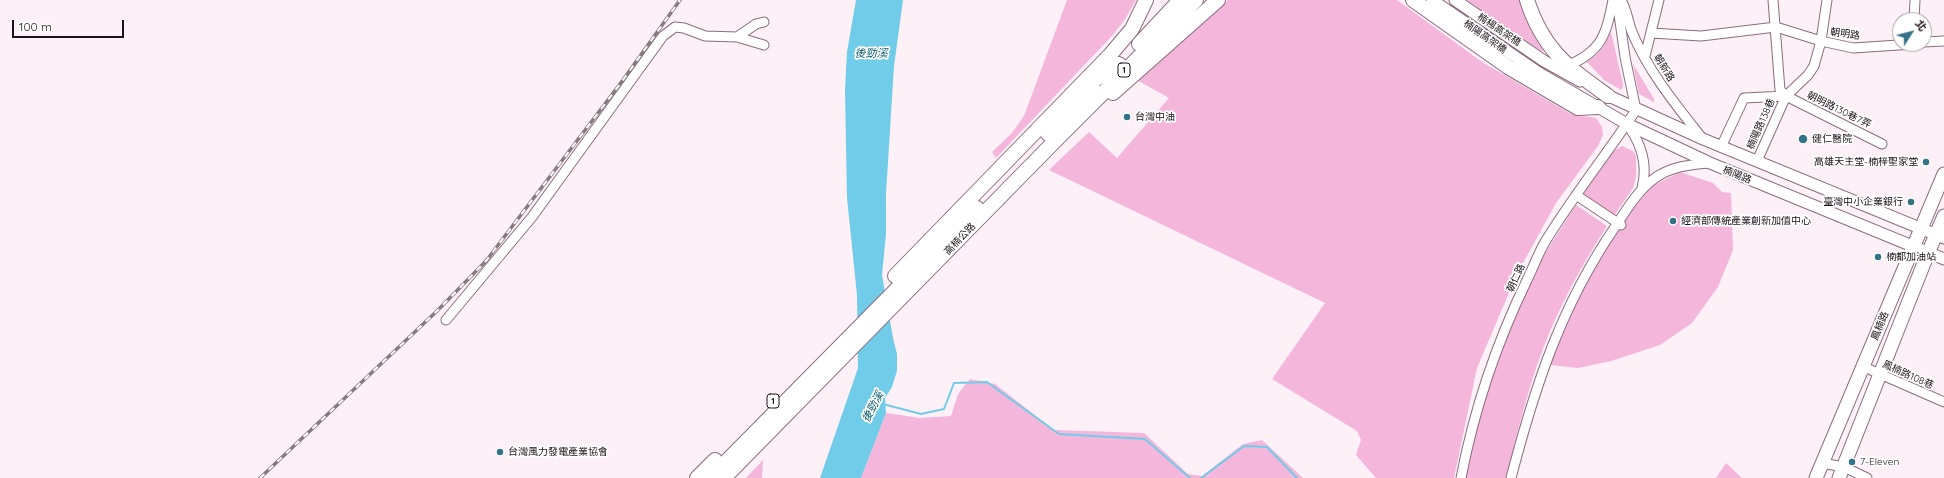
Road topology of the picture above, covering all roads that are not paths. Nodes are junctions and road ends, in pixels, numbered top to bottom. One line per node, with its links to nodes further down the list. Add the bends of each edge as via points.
1 (1146, 0): 27 (main road)
2 (1180, 0): 27 (main road, 高楠公路 / 1)
3 (1196, 0): 30 (main road, 高楠公路 / 1)
4 (1218, 0): 30 (main road)
5 (1413, 0): 33 (main road, via 1497,59 1578,108)
6 (1432, 0): 29 (street, 楠陽高架橋)
7 (1454, 0): 28 (street, 楠楊高架橋, via 1544,60)
8 (1527, 0): 28 (main road, via 1545,39)
9 (1613, 0): 28 (street, via 1602,42 1590,53)
10 (1617, 0): 34 (street)
11 (1621, 0): 26 (street, 朝新路)
12 (1659, 0): 19 (street)
13 (1773, 0): 18 (street)
14 (1828, 0): 21 (street)
15 (1915, 0): 16 (street)
16 (1914, 12)
17 (764, 22): 20 (street, via 756,24)
18 (1776, 27): 19 (street, 朝明路, via 1701,36); 21 (street, 朝明路); 32 (street, via 1778,87)
19 (1651, 33): 26 (street)
20 (736, 37): 24 (street); 53 (street, via 704,36 676,27 666,33 532,217)
21 (1821, 41): 25 (street, 朝明路, via 1853,48); 32 (street, via 1814,66)
22 (1944, 41): 23 (street)
23 (1932, 42)
24 (764, 45)
25 (1892, 45)
26 (1644, 56): 37 (street, 朝新路, via 1674,103)
27 (1114, 59): 35 (main road, 高楠公路 / 1); 35 (main road, via 1090,84)
28 (1563, 68): 31 (main road)
29 (1539, 73): 33 (street, 楠陽路)
30 (1117, 84): 35 (main road, 高楠公路 / 1); 35 (main road, via 1098,104)
31 (1608, 96): 34 (street, 楠陽路)
32 (1786, 96): 38 (street, 朝明路130巷7弄); 39 (street, via 1745,97); 40 (street, 楠陽路138巷)
33 (1598, 107): 36 (street, 楠陽路)
34 (1636, 110): 36 (street, 朝仁路); 37 (street, 楠陽路)
35 (1072, 115): 52 (main road, 高楠公路 / 1); 52 (main road, 高楠公路 / 1, via 983,186)
36 (1627, 124): 41 (street, 楠陽路); 43 (street, via 1641,149 1644,165); 44 (street, 朝仁路)
37 (1703, 139): 39 (street, 楠陽路)
38 (1882, 144)
39 (1721, 147): 40 (street, 楠陽路)
40 (1757, 161): 47 (street, 楠陽路)
41 (1710, 163): 43 (street, via 1685,165 1673,169 1656,177); 49 (street, 楠陽路)
42 (1944, 174): 47 (main road, 鳳楠路)
43 (1642, 188): 46 (street)
44 (1576, 195): 46 (street); 64 (street, 朝仁路, via 1545,243 1498,346)
45 (1944, 216): 48 (main road, 鳳楠路)
46 (1619, 224): 65 (street, via 1593,258 1567,308 1547,357)
47 (1920, 228): 48 (street, 楠陽路); 49 (main road, 鳳楠路)
48 (1940, 236): 50 (main road, 鳳楠路)
49 (1913, 247): 50 (street, 楠陽路); 55 (main road, 鳳楠路)
50 (1928, 253): 51 (street, 楠陽路); 56 (main road, 鳳楠路)
51 (1944, 259)
52 (902, 290): 54 (main road, 高楠公路 / 1); 54 (main road, 高楠公路 / 1)
53 (446, 320)
54 (851, 342): 60 (main road, 高楠公路 / 1); 61 (main road, 高楠公路 / 1); 62 (main road, 高楠公路 / 1); 63 (main road, 高楠公路 / 1)
55 (1864, 367): 56 (street, 鳳楠路108巷); 58 (main road, 鳳楠路)
56 (1880, 375): 57 (street, 鳳楠路108巷); 59 (main road, 鳳楠路)
57 (1944, 402)
58 (1822, 463): 59 (street); 66 (main road, 鳳楠路)
59 (1841, 475): 67 (street)
60 (697, 478)
61 (710, 478)
62 (724, 478)
63 (737, 478)
64 (1461, 478)
65 (1511, 478)
66 (1816, 478)
67 (1867, 478)

